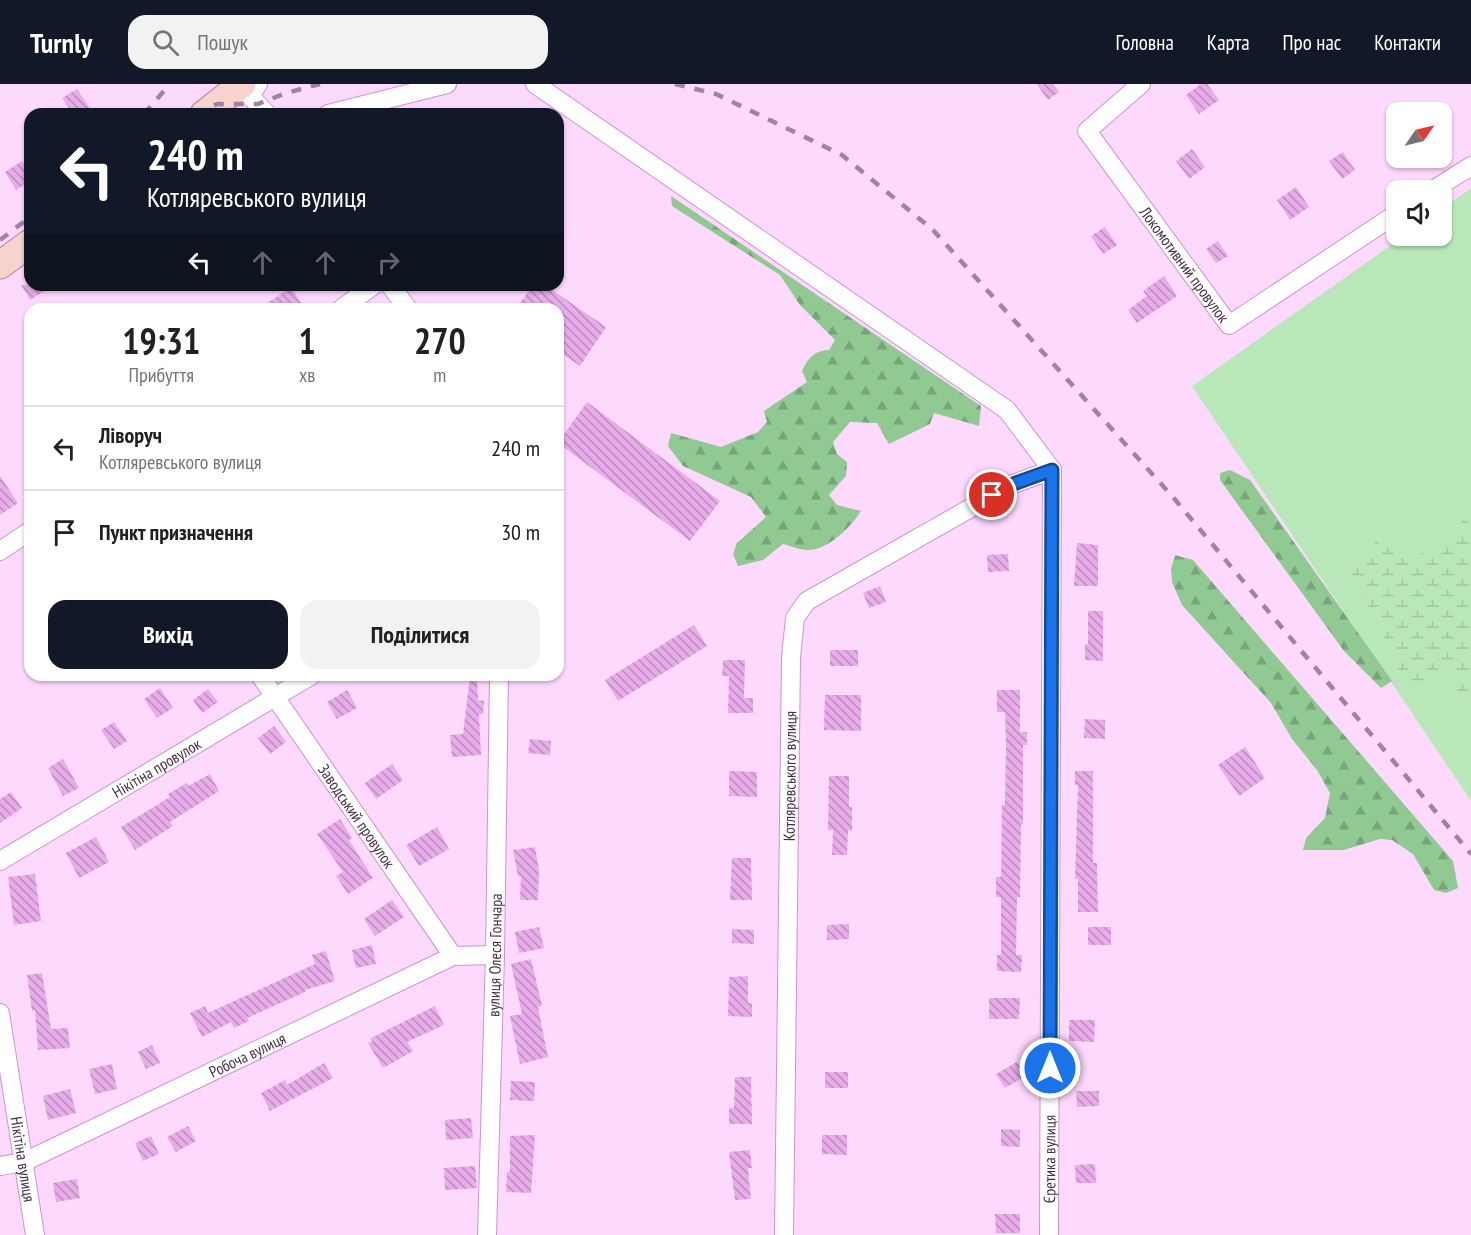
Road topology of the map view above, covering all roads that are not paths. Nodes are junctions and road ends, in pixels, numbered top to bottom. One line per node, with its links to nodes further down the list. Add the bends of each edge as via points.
1 (242, 84): 6 (main road)
2 (258, 84): 7 (street, via 250,96)
3 (447, 84): 8 (street)
4 (536, 84): 16 (street, via 1006,410)
5 (1141, 84): 11 (street, Локомотивний провулок, via 1087,130 1229,325)
6 (212, 108)
7 (261, 108)
8 (352, 108)
9 (1471, 166): 10 (street)
10 (1449, 180)
11 (1386, 221)
12 (24, 247): 13 (main road)
13 (0, 265)
14 (366, 291): 15 (street)
15 (349, 303)
16 (1052, 470): 31 (street, Котляревського вулиця, via 1013,484 807,601 795,618 790,657); 32 (street, Єретика вулиця)
17 (24, 535): 18 (street)
18 (0, 551)
19 (264, 681): 22 (street, Заводський провулок)
20 (302, 681): 22 (street, Нікітіна провулок)
21 (499, 681): 24 (street, вулиця Олеся Гончара)
22 (275, 698): 23 (street, Нікітіна провулок); 25 (street, Заводський провулок)
23 (0, 861)
24 (495, 955): 25 (street, Робоча вулиця); 30 (street, вулиця Олеся Гончара)
25 (453, 956): 27 (street, Робоча вулиця)
26 (0, 1013): 27 (street, Нікітіна вулиця)
27 (24, 1162): 28 (street, Робоча вулиця); 29 (street, Нікітіна вулиця)
28 (0, 1166)
29 (35, 1235)
30 (486, 1235)
31 (784, 1235)
32 (1049, 1235)

